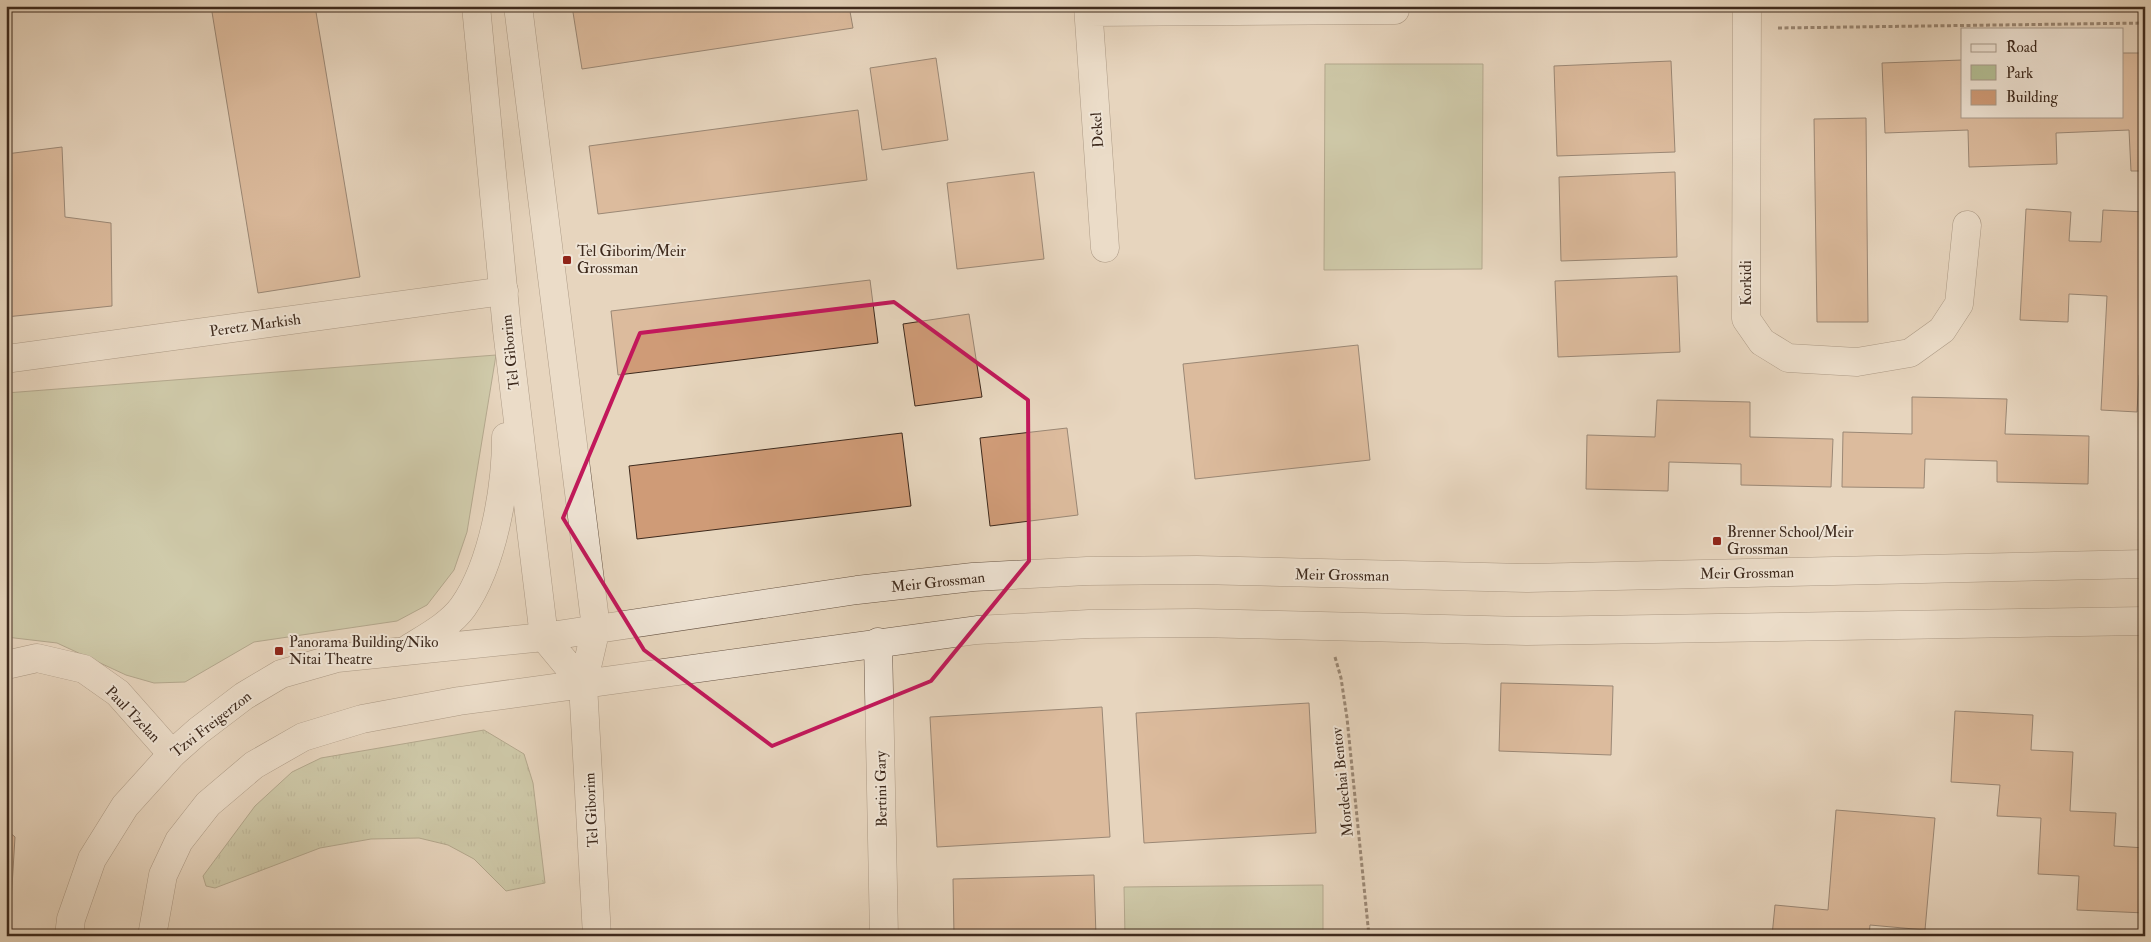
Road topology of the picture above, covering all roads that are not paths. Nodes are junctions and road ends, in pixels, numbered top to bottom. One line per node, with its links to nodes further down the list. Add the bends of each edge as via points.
1 (476, 6): 8 (street, Tel Giborim)
2 (518, 6): 13 (street, Tel Giborim)
3 (1089, 9): 4 (street, Dekel); 7 (street, Dekel)
4 (1395, 10)
5 (1747, 18): 6 (street, Korkidi, via 1746,320 1762,342 1788,358 1857,362 1910,353 1942,330 1958,304)
6 (1967, 225)
7 (1105, 248)
8 (504, 291): 9 (street, Tel Giborim); 10 (street, Peretz Markish)
9 (507, 330): 14 (street, Tel Giborim); 16 (street, via 506,469 491,545 478,581 463,608 447,623)
10 (6, 359)
11 (2145, 564): 13 (street, Meir Grossman, via 1528,578 1197,570 1087,571 964,578 857,590)
12 (2145, 621): 15 (street, via 1528,631 1196,623 1089,624 977,630)
13 (596, 628): 14 (street, Meir Grossman); 18 (street, Tel Giborim)
14 (544, 637): 16 (street, Tzvi Freigerzon); 18 (street)
15 (878, 642): 18 (street); 23 (street, Bertini Gary)
16 (405, 651): 19 (street, Tzvi Freigerzon, via 337,658 282,674 244,696)
17 (6, 665): 19 (street, Paul Tzelan, via 37,658 84,669 118,693)
18 (583, 684): 21 (street, via 362,718 303,737 262,761 208,804 180,841 163,875); 22 (street, Tel Giborim)
19 (172, 754): 20 (street, Tzvi Freigerzon, via 125,806 92,858 71,919)
20 (69, 936)
21 (152, 936)
22 (597, 936)
23 (884, 936)

